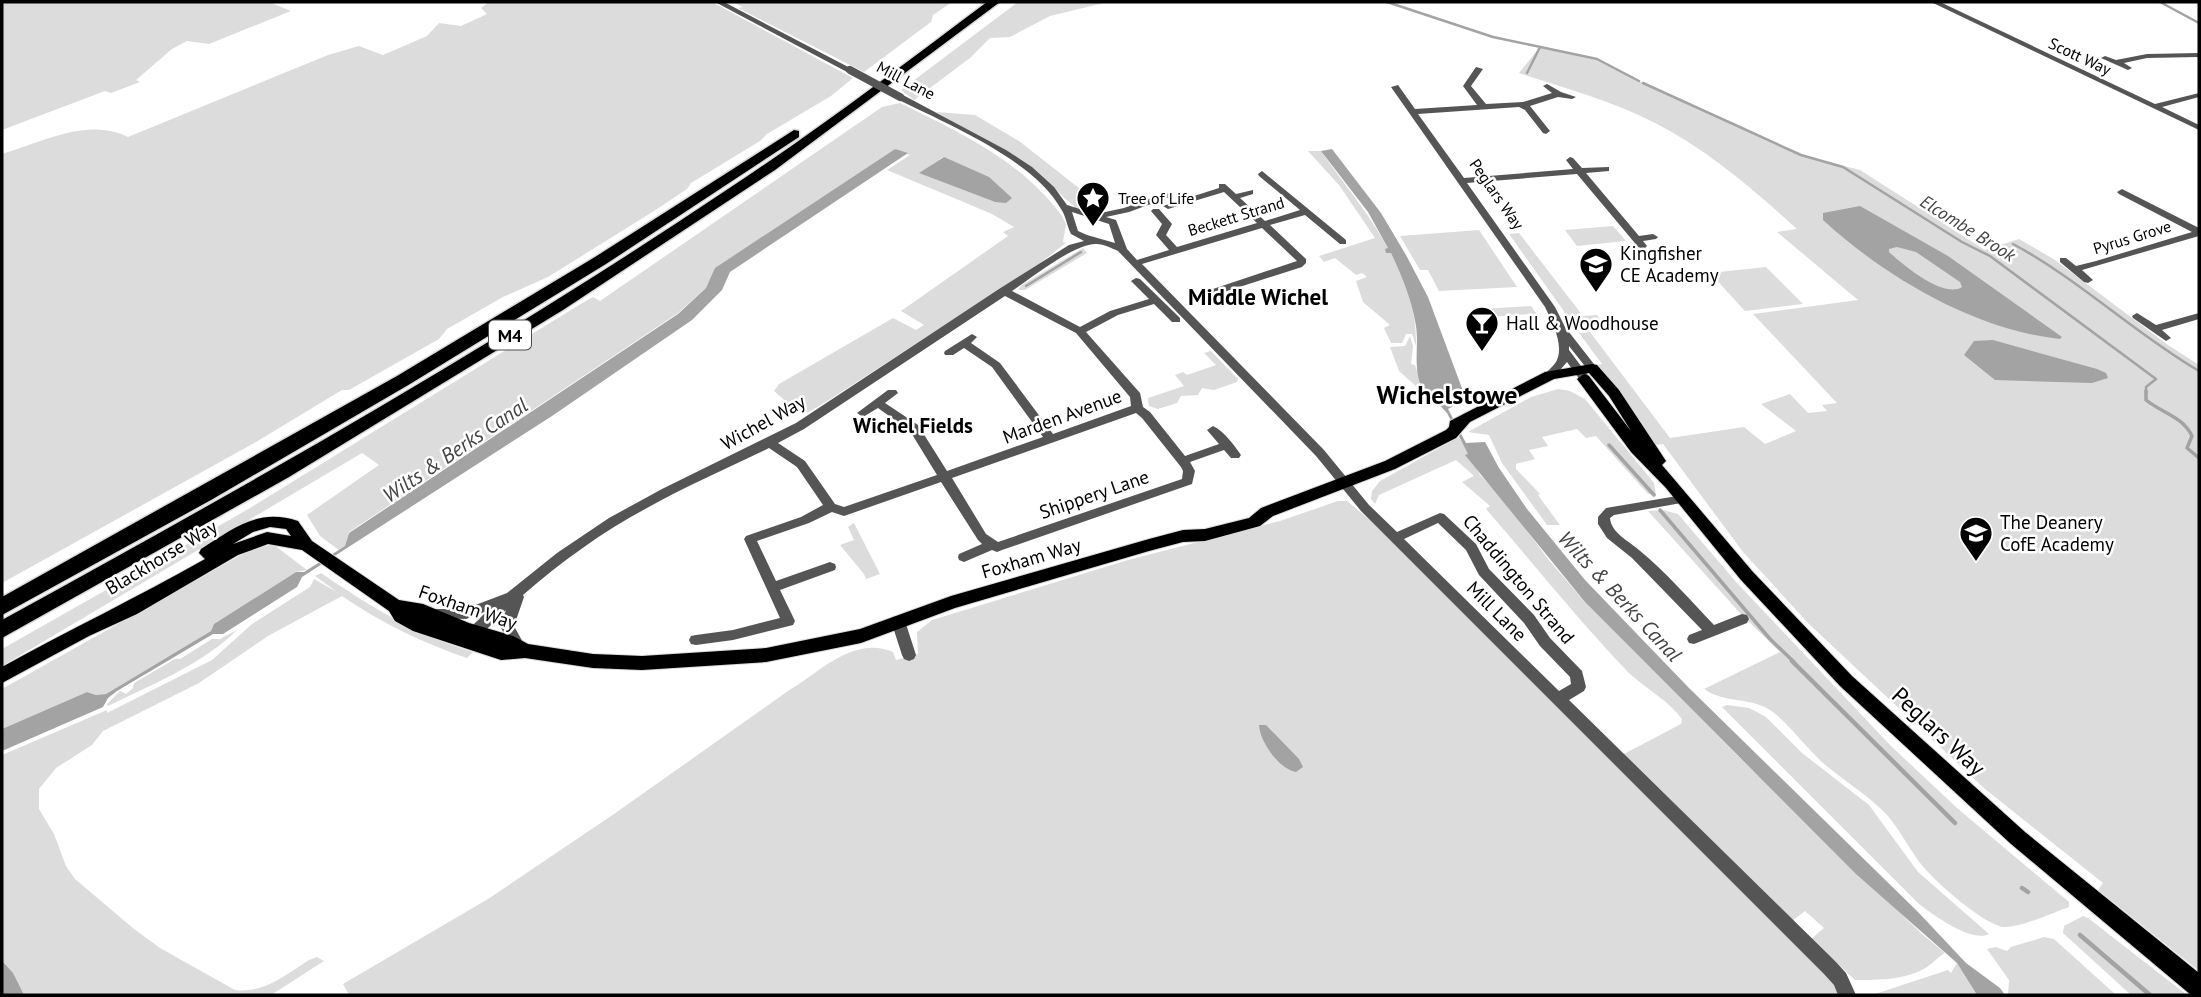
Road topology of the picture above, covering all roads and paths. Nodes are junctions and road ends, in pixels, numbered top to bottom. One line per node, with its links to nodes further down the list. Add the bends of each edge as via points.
1 (719, 2): 35 (street, Mill Lane, bridge, via 1010,157 1038,177)
2 (975, 2): 96 (highway, M4, via 810,123 591,268 250,470)
3 (994, 2): 100 (highway, M4, via 813,137 606,276 247,492)
4 (1926, 2): 6 (street, Scott Way)
5 (1935, 2): 6 (street, Scott Way)
6 (1949, 10): 8 (street, Scott Way)
7 (2027, 34): 8 (street)
8 (2008, 37): 21 (street, Scott Way)
9 (2199, 55): 11 (street)
10 (2105, 58): 11 (street)
11 (2118, 62): 12 (street)
12 (2128, 68)
13 (1479, 69): 19 (street, via 1467,86)
14 (1547, 86): 16 (street)
15 (1395, 87): 22 (street, Peglars Way)
16 (1558, 94): 18 (street); 20 (street)
17 (2199, 95): 21 (street)
18 (1572, 97)
19 (1482, 105): 20 (street); 22 (street)
20 (1523, 105): 24 (street)
21 (2154, 107): 23 (street, Scott Way)
22 (1413, 112): 25 (street, Peglars Way)
23 (2199, 128)
24 (1546, 131)
25 (1437, 146): 26 (street); 31 (street, Peglars Way)
26 (1426, 147)
27 (1570, 160): 29 (street)
28 (1606, 169): 29 (street)
29 (1579, 171): 31 (street); 46 (street, via 1639,243)
30 (1262, 174): 38 (street, Beckett Strand)
31 (1462, 181): 40 (street, Peglars Way)
32 (1250, 192): 34 (street)
33 (2122, 192): 45 (street)
34 (1234, 197): 36 (street, via 1223,188); 42 (street)
35 (1066, 207): 39 (street, Mill Lane); 44 (street, Mill Lane)
36 (1126, 210): 39 (street); 43 (street)
37 (1156, 211): 51 (street, Beckett Strand, via 1167,224 1161,235)
38 (1307, 211): 42 (street, Beckett Strand); 48 (street, Beckett Strand)
39 (1093, 216): 43 (street, Mill Lane, via 1107,219); 44 (street)
40 (1491, 222): 41 (street); 63 (street, Peglars Way)
41 (1478, 223)
42 (1264, 224): 51 (street, Beckett Strand); 58 (street, via 1302,257 1302,262)
43 (1115, 228): 47 (street, via 1108,237); 50 (street, Mill Lane)
44 (1074, 229): 47 (street, Mill Lane, via 1082,238); 49 (street)
45 (2199, 233): 54 (street, Pyrus Grove)
46 (1653, 237)
47 (1097, 240): 49 (street, Wichel Way); 50 (street, Mill Lane)
48 (1343, 242)
49 (1072, 247): 57 (street, Wichel Way)
50 (1122, 250): 53 (street, Mill Lane)
51 (1175, 251): 53 (street, Beckett Strand)
52 (2063, 260): 54 (street, Pyrus Grove)
53 (1136, 263): 83 (street, Mill Lane)
54 (2074, 269): 55 (street, Pyrus Grove)
55 (2088, 280)
56 (1136, 281): 59 (street)
57 (1003, 292): 65 (street, Marden Avenue); 79 (street, Wichel Way)
58 (1196, 298)
59 (1155, 301): 62 (street); 65 (street, via 1114,313)
60 (2137, 316): 64 (street)
61 (2199, 316): 64 (street)
62 (1176, 320)
63 (1560, 328): 68 (street, Peglars Way); 70 (street, Peglars Way)
64 (2154, 329): 66 (street)
65 (1080, 331): 75 (street, Marden Avenue, via 1136,396)
66 (2166, 338)
67 (968, 340): 69 (street); 78 (street, via 996,365)
68 (1564, 350): 70 (street, Peglars Way); 71 (street)
69 (949, 353)
70 (1588, 373): 71 (main road, Foxham Way); 72 (main road, Foxham Way); 84 (main road, Peglars Way, via 1636,448)
71 (1550, 375): 72 (main road, Foxham Way)
72 (1527, 388): 83 (main road, Foxham Way, via 1390,465)
73 (892, 393): 74 (street)
74 (878, 403): 76 (street); 82 (street, via 914,428)
75 (1137, 408): 78 (street, Marden Avenue); 81 (street)
76 (863, 413)
77 (1213, 430): 80 (street)
78 (1051, 439): 82 (street, Marden Avenue)
79 (770, 443): 85 (street, via 801,464); 94 (street, Wichel Way, via 632,511)
80 (1231, 450): 81 (street)
81 (1182, 461): 90 (street, Shippery Lane, via 1190,477 1182,484 1004,546)
82 (945, 477): 85 (street, Marden Avenue, via 850,511); 90 (street)
83 (1344, 481): 87 (street, Mill Lane); 99 (main road, Foxham Way, via 1266,512 1254,522 1183,536)
84 (1678, 491): 102 (street, via 1612,510 1603,520 1611,535 1637,555); 110 (main road, Peglars Way, via 1771,603 1879,713 2039,856)
85 (831, 507): 93 (street, via 750,539)
86 (262, 522): 89 (main road, Foxham Way, via 278,519 292,525); 101 (main road, Blackhorse Way, via 122,603)
87 (1395, 538): 109 (street, Mill Lane); 109 (street, Chaddington Strand, via 1440,517 1467,543 1484,572 1577,675 1578,687)
88 (251, 543): 89 (main road, Foxham Way, via 272,538); 101 (main road, Blackhorse Way)
89 (306, 545): 95 (main road, Foxham Way)
90 (991, 545): 91 (street, Shippery Lane)
91 (964, 557)
92 (830, 567): 93 (street)
93 (773, 587): 105 (street, via 788,621)
94 (518, 593): 97 (street, via 466,614); 103 (street, Wichel Way); 106 (street, via 507,623)
95 (395, 606): 97 (main road, Foxham Way); 103 (main road, Foxham Way, via 413,624)
96 (2, 607)
97 (427, 614): 103 (main road, Foxham Way)
98 (1742, 619): 102 (street)
99 (895, 622): 106 (main road, Foxham Way, via 861,636 801,650 730,657 613,663); 107 (street)
100 (2, 630)
101 (83, 631): 108 (main road, Blackhorse Way)
102 (1712, 632): 104 (street)
103 (469, 638): 106 (main road, Foxham Way, via 501,653)
104 (1694, 639)
105 (696, 640)
106 (521, 649)
107 (909, 655)
108 (2, 676)
109 (1558, 699): 111 (street, Mill Lane, via 1830,968)
110 (2199, 987)
111 (1847, 995)

